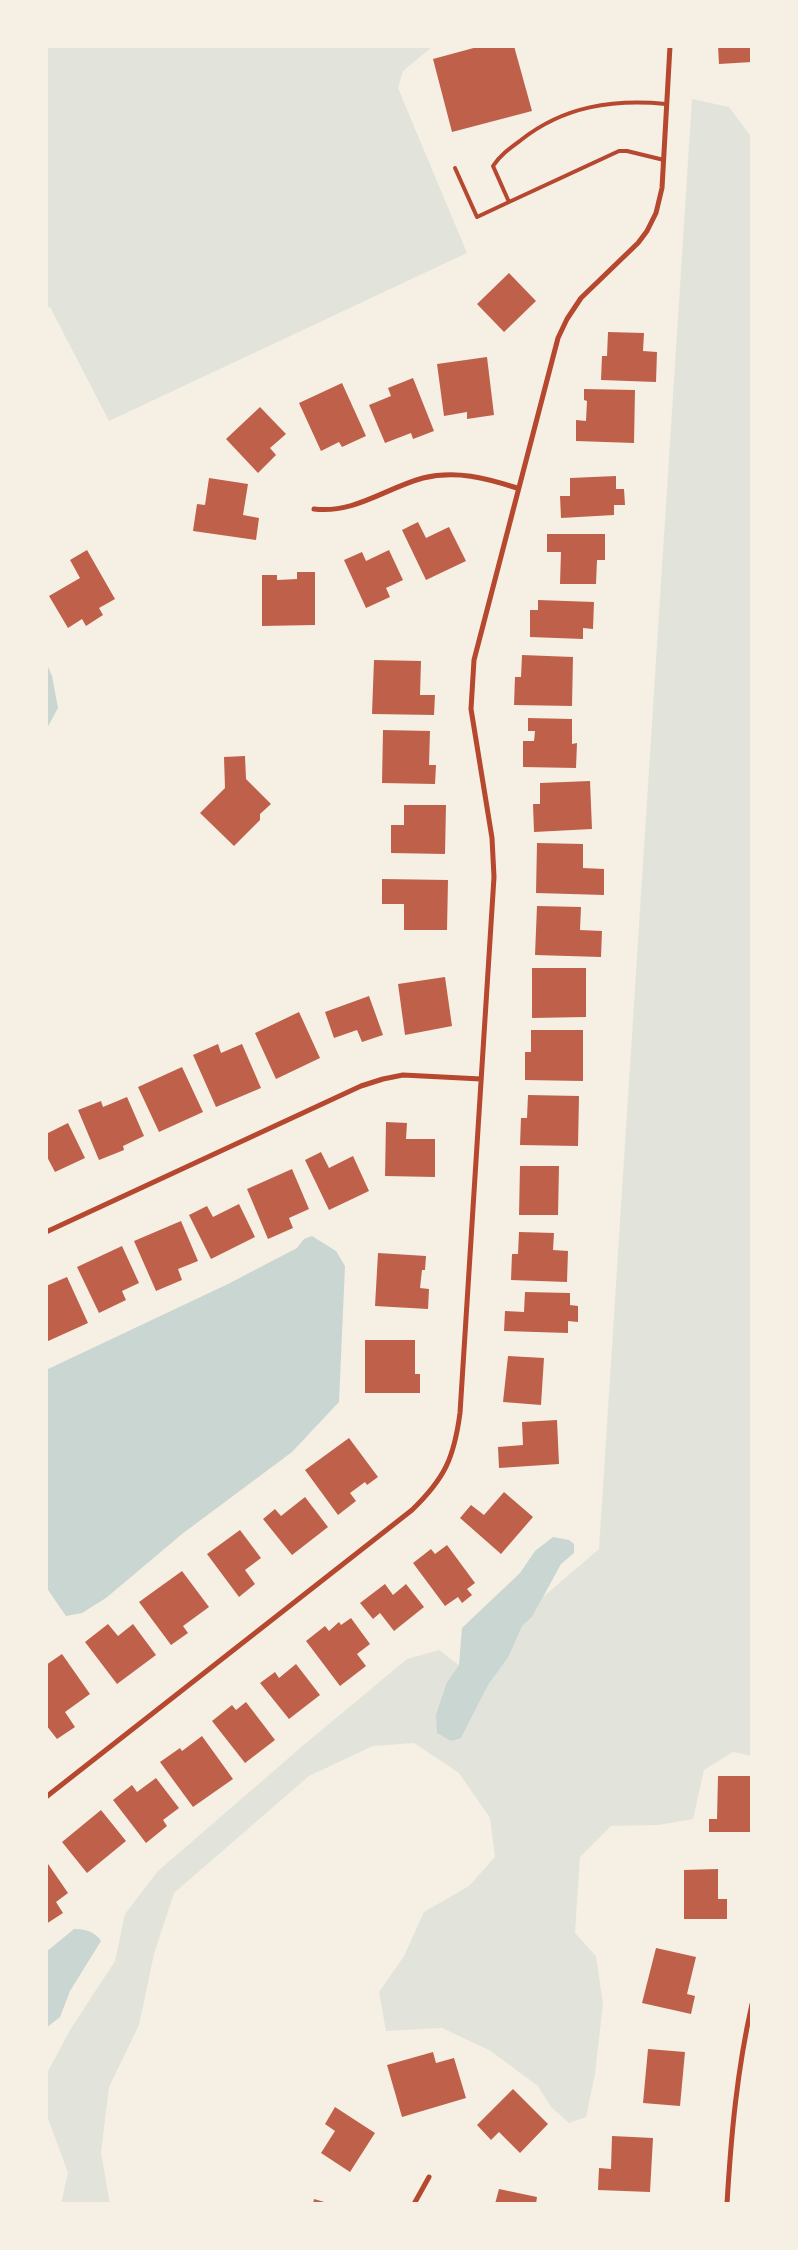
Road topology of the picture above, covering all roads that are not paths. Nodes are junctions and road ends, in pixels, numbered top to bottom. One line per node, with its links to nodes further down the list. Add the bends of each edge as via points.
1 (670, 46): 2 (street)
2 (666, 104): 3 (street); 5 (lane, via 638,101 603,104 558,116 528,134 498,158 493,166)
3 (664, 160): 5 (lane, via 627,150 619,151); 6 (street, via 662,188 647,231 628,254 581,298 558,338)
4 (454, 168): 5 (lane, via 477,217)
5 (509, 202)
6 (517, 488): 7 (street, via 483,477 442,475 406,484 344,508); 8 (street, via 478,640 470,693 492,838 494,877)
7 (314, 509)
8 (481, 1079): 9 (street, via 403,1075 360,1086); 10 (street, via 460,1413 450,1461 439,1480 412,1510)
9 (46, 1232)
10 (47, 1793)
11 (752, 2004): 14 (street, via 740,2058)
12 (429, 2177): 13 (street)
13 (414, 2204)
14 (727, 2204)

